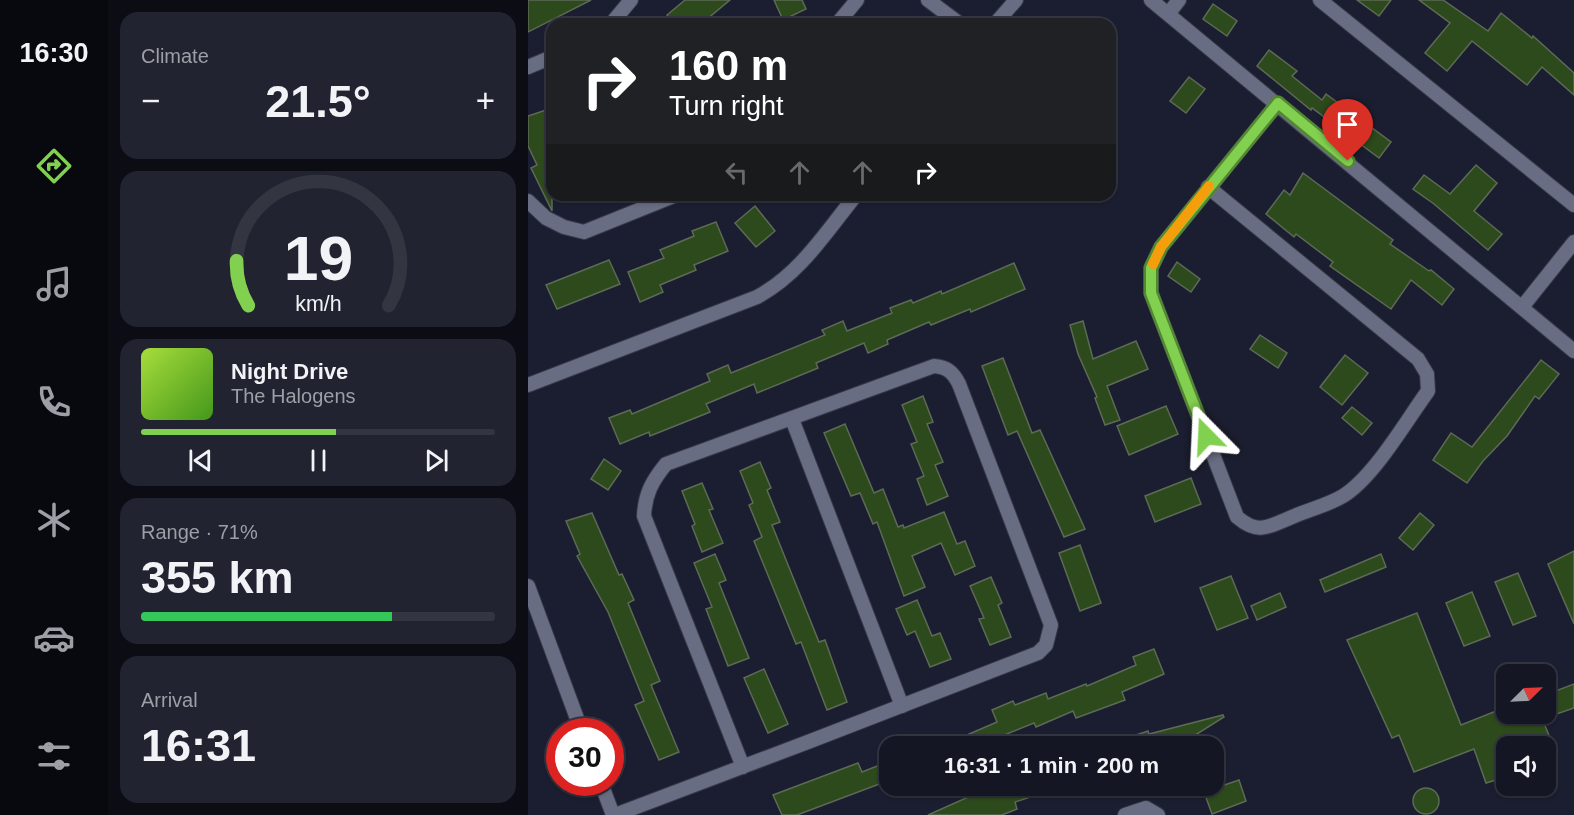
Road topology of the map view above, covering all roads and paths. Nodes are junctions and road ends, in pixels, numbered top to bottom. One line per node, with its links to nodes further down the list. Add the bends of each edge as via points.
1 (631, 0): 9 (street)
2 (857, 0): 10 (street)
3 (928, 0): 11 (street)
4 (1016, 0): 12 (street)
5 (1151, 0): 8 (street)
6 (1179, 0): 8 (street)
7 (1320, 0): 20 (street)
8 (1169, 13): 15 (street)
9 (616, 18)
10 (842, 18)
11 (952, 18)
12 (1000, 18)
13 (546, 60): 14 (street)
14 (528, 67)
15 (1278, 103): 16 (street); 22 (street)
16 (1208, 187): 16 (street, via 1161,247 1151,268 1151,293 1237,517 1249,527 1265,528 1354,488 1428,391 1427,374 1418,359)
17 (528, 201): 18 (street, via 546,218 584,232)
18 (661, 201)
19 (851, 201): 24 (street, via 777,287)
20 (1574, 205)
21 (1574, 242): 22 (street)
22 (1523, 306): 23 (street)
23 (1574, 351)
24 (528, 385)
25 (792, 419): 27 (street); 27 (street, via 934,366 945,367 955,375 984,449 1051,625 1050,636 1038,653); 29 (street, via 666,464 645,497 644,516)
26 (528, 586): 28 (street)
27 (902, 706): 29 (street)
28 (577, 718)
29 (742, 767): 31 (street)
30 (606, 796): 31 (street)
31 (614, 815)
32 (1125, 815): 33 (street, via 1146,808)
33 (1158, 815)

